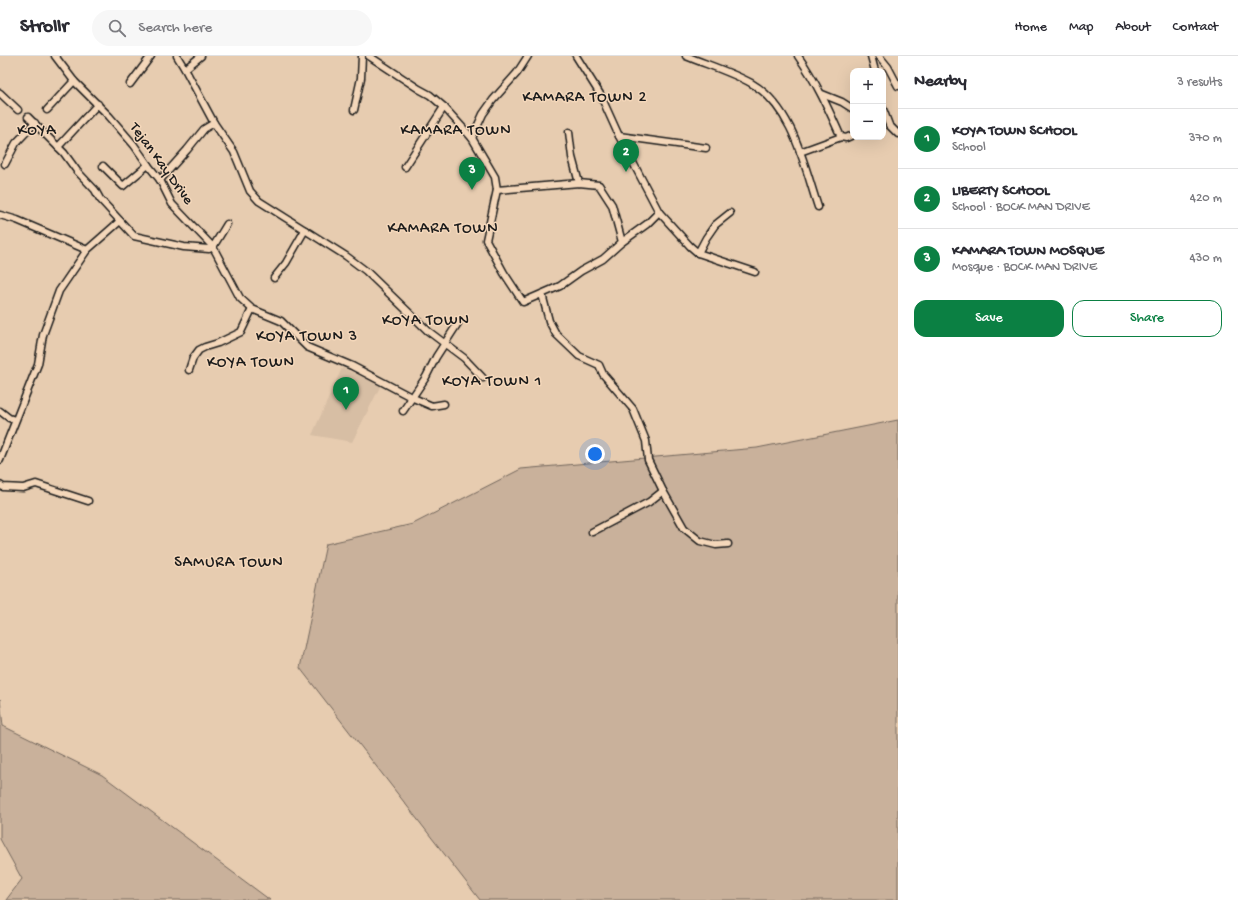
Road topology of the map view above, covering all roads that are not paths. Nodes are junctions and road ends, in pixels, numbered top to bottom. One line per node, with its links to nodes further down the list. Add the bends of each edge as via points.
1 (55, 56): 15 (street, Tejan Kay Drive)
2 (151, 56): 16 (street)
3 (177, 56): 14 (street)
4 (201, 56): 14 (street)
5 (362, 56): 25 (street, via 362,78)
6 (369, 56): 22 (street, via 430,95)
7 (528, 56): 35 (street, via 483,114)
8 (576, 56): 32 (street, via 600,94)
9 (686, 56): 38 (street, via 752,83 769,96 795,136)
10 (798, 56): 19 (street)
11 (872, 56): 13 (street)
12 (879, 56): 17 (street)
13 (874, 68)
14 (185, 69): 28 (street)
15 (74, 81): 20 (street, Tejan Kay Drive); 24 (street)
16 (130, 84)
17 (898, 86)
18 (0, 92): 23 (street)
19 (822, 94): 21 (street); 34 (street)
20 (98, 104): 36 (street); 40 (street, Tejan Kay Drive)
21 (850, 107)
22 (444, 108): 35 (street); 42 (street)
23 (18, 110)
24 (47, 110)
25 (354, 110)
26 (28, 117): 27 (street)
27 (35, 123): 36 (street); 39 (street, via 16,143)
28 (214, 123): 43 (street, via 204,129); 52 (street, via 234,152 250,191 260,201)
29 (886, 124): 31 (street)
30 (569, 132): 44 (street)
31 (898, 134)
32 (619, 136): 37 (street); 47 (street)
33 (850, 136): 34 (street)
34 (841, 137): 38 (street)
35 (472, 138): 45 (street, via 495,177)
36 (58, 147): 50 (street)
37 (706, 148)
38 (800, 152): 46 (street)
39 (5, 164)
40 (148, 165): 41 (street, via 123,186); 43 (street, Tejan Kay Drive)
41 (103, 166)
42 (405, 167)
43 (160, 180): 54 (street, Tejan Kay Drive, via 172,204)
44 (579, 183): 45 (street); 53 (street, via 599,185 612,205)
45 (497, 190): 59 (street, via 486,240 523,302)
46 (818, 207)
47 (659, 212): 53 (street); 56 (street)
48 (730, 214): 56 (street, via 715,226)
49 (0, 215): 55 (street)
50 (120, 221): 54 (street, via 134,236 184,247); 55 (street)
51 (227, 224): 54 (street)
52 (305, 230): 58 (street); 62 (street, via 366,271)
53 (622, 242): 59 (street, via 603,259 560,286)
54 (212, 246): 60 (street, Tejan Kay Drive, via 240,298)
55 (87, 250): 69 (street, via 59,291 43,335 38,364)
56 (698, 253): 57 (street)
57 (755, 272)
58 (274, 278)
59 (542, 294): 72 (street, via 549,321 556,334 579,356 599,365 603,374 633,408 646,441 648,460)
60 (252, 309): 63 (street, via 241,332 199,350); 65 (street, Tejan Kay Drive, via 282,321 307,347 352,366)
61 (458, 322): 62 (street)
62 (444, 344): 64 (street, via 464,358); 65 (street, via 426,377)
63 (189, 370)
64 (483, 378)
65 (411, 397): 66 (street, Tejan Kay Drive, via 432,406); 68 (street)
66 (444, 404)
67 (0, 411): 69 (street)
68 (403, 411)
69 (15, 420): 70 (street)
70 (0, 460)
71 (0, 485): 73 (street, via 23,488 36,484)
72 (663, 491): 74 (street, via 649,502); 75 (street, via 684,528 700,541 716,545)
73 (88, 501)
74 (592, 532)
75 (728, 544)

